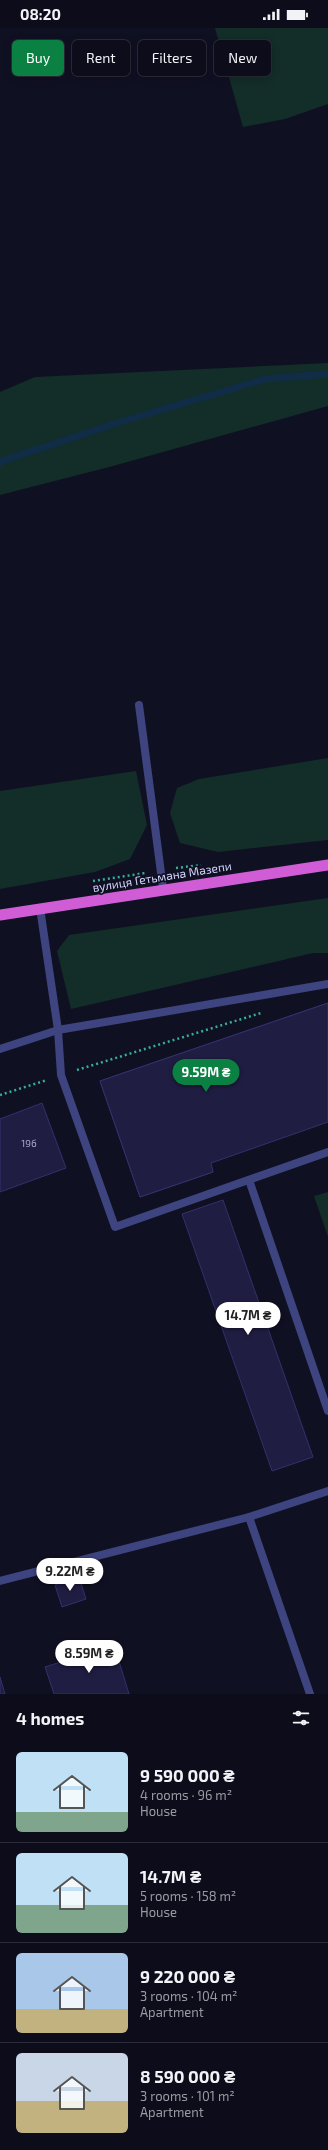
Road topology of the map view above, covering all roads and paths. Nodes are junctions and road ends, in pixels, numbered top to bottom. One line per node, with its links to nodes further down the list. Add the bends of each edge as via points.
1 (139, 705): 3 (lane)
2 (328, 865): 3 (highway, вулиця Гетьмана Мазепи)
3 (163, 888): 4 (highway, вулиця Гетьмана Мазепи)
4 (40, 908): 5 (highway, вулиця Гетьмана Мазепи); 8 (lane)
5 (0, 915)
6 (328, 984): 8 (lane)
7 (266, 1012): 10 (path)
8 (58, 1030): 9 (lane); 12 (lane, via 61,1075 115,1227)
9 (0, 1049)
10 (134, 1052)
11 (328, 1152): 12 (lane)
12 (249, 1180): 13 (lane)
13 (328, 1411)
14 (328, 1491): 15 (lane)
15 (249, 1517): 16 (lane); 17 (lane)
16 (0, 1581)
17 (310, 1694)

